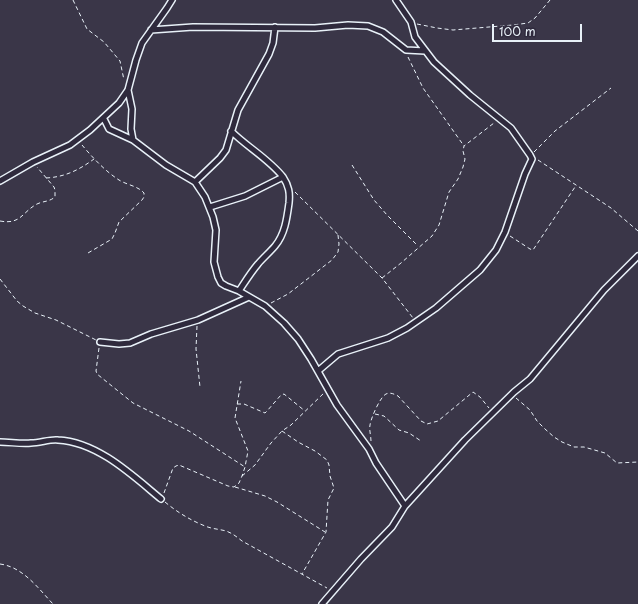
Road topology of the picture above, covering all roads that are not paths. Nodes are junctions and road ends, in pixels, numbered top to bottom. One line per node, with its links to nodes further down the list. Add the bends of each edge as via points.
1 (172, 0): 4 (street)
2 (396, 0): 5 (street, via 411,22 415,37)
3 (275, 27): 4 (street); 5 (street, via 368,26 383,32 406,50); 8 (street, via 269,54 238,110)
4 (151, 30): 6 (street, via 142,43)
5 (425, 51): 18 (street, via 470,95 510,128 531,156 505,232 496,250 480,270 416,322 388,338 338,354)
6 (128, 90): 7 (street, via 120,103); 9 (street, via 132,109)
7 (104, 119): 9 (street, via 109,130); 11 (street, via 70,145)
8 (230, 131): 10 (street); 12 (street, via 226,150)
9 (133, 140): 12 (street, via 166,166)
10 (283, 177): 13 (street, via 245,196); 15 (street, via 289,186 284,230 276,245 258,264)
11 (0, 181)
12 (194, 182): 13 (street)
13 (210, 207): 15 (street, via 216,230 214,262 218,277 221,283)
14 (638, 256): 21 (street, via 604,290 530,380 465,440)
15 (239, 291): 16 (street)
16 (249, 297): 17 (street, via 198,320 130,343); 18 (street, via 265,306 284,324)
17 (100, 342)
18 (318, 371): 21 (street, via 336,405 369,449)
19 (0, 442): 20 (street, via 31,443 58,440 84,446 119,464)
20 (161, 499)
21 (405, 506): 22 (street, via 392,527)
22 (322, 604)

